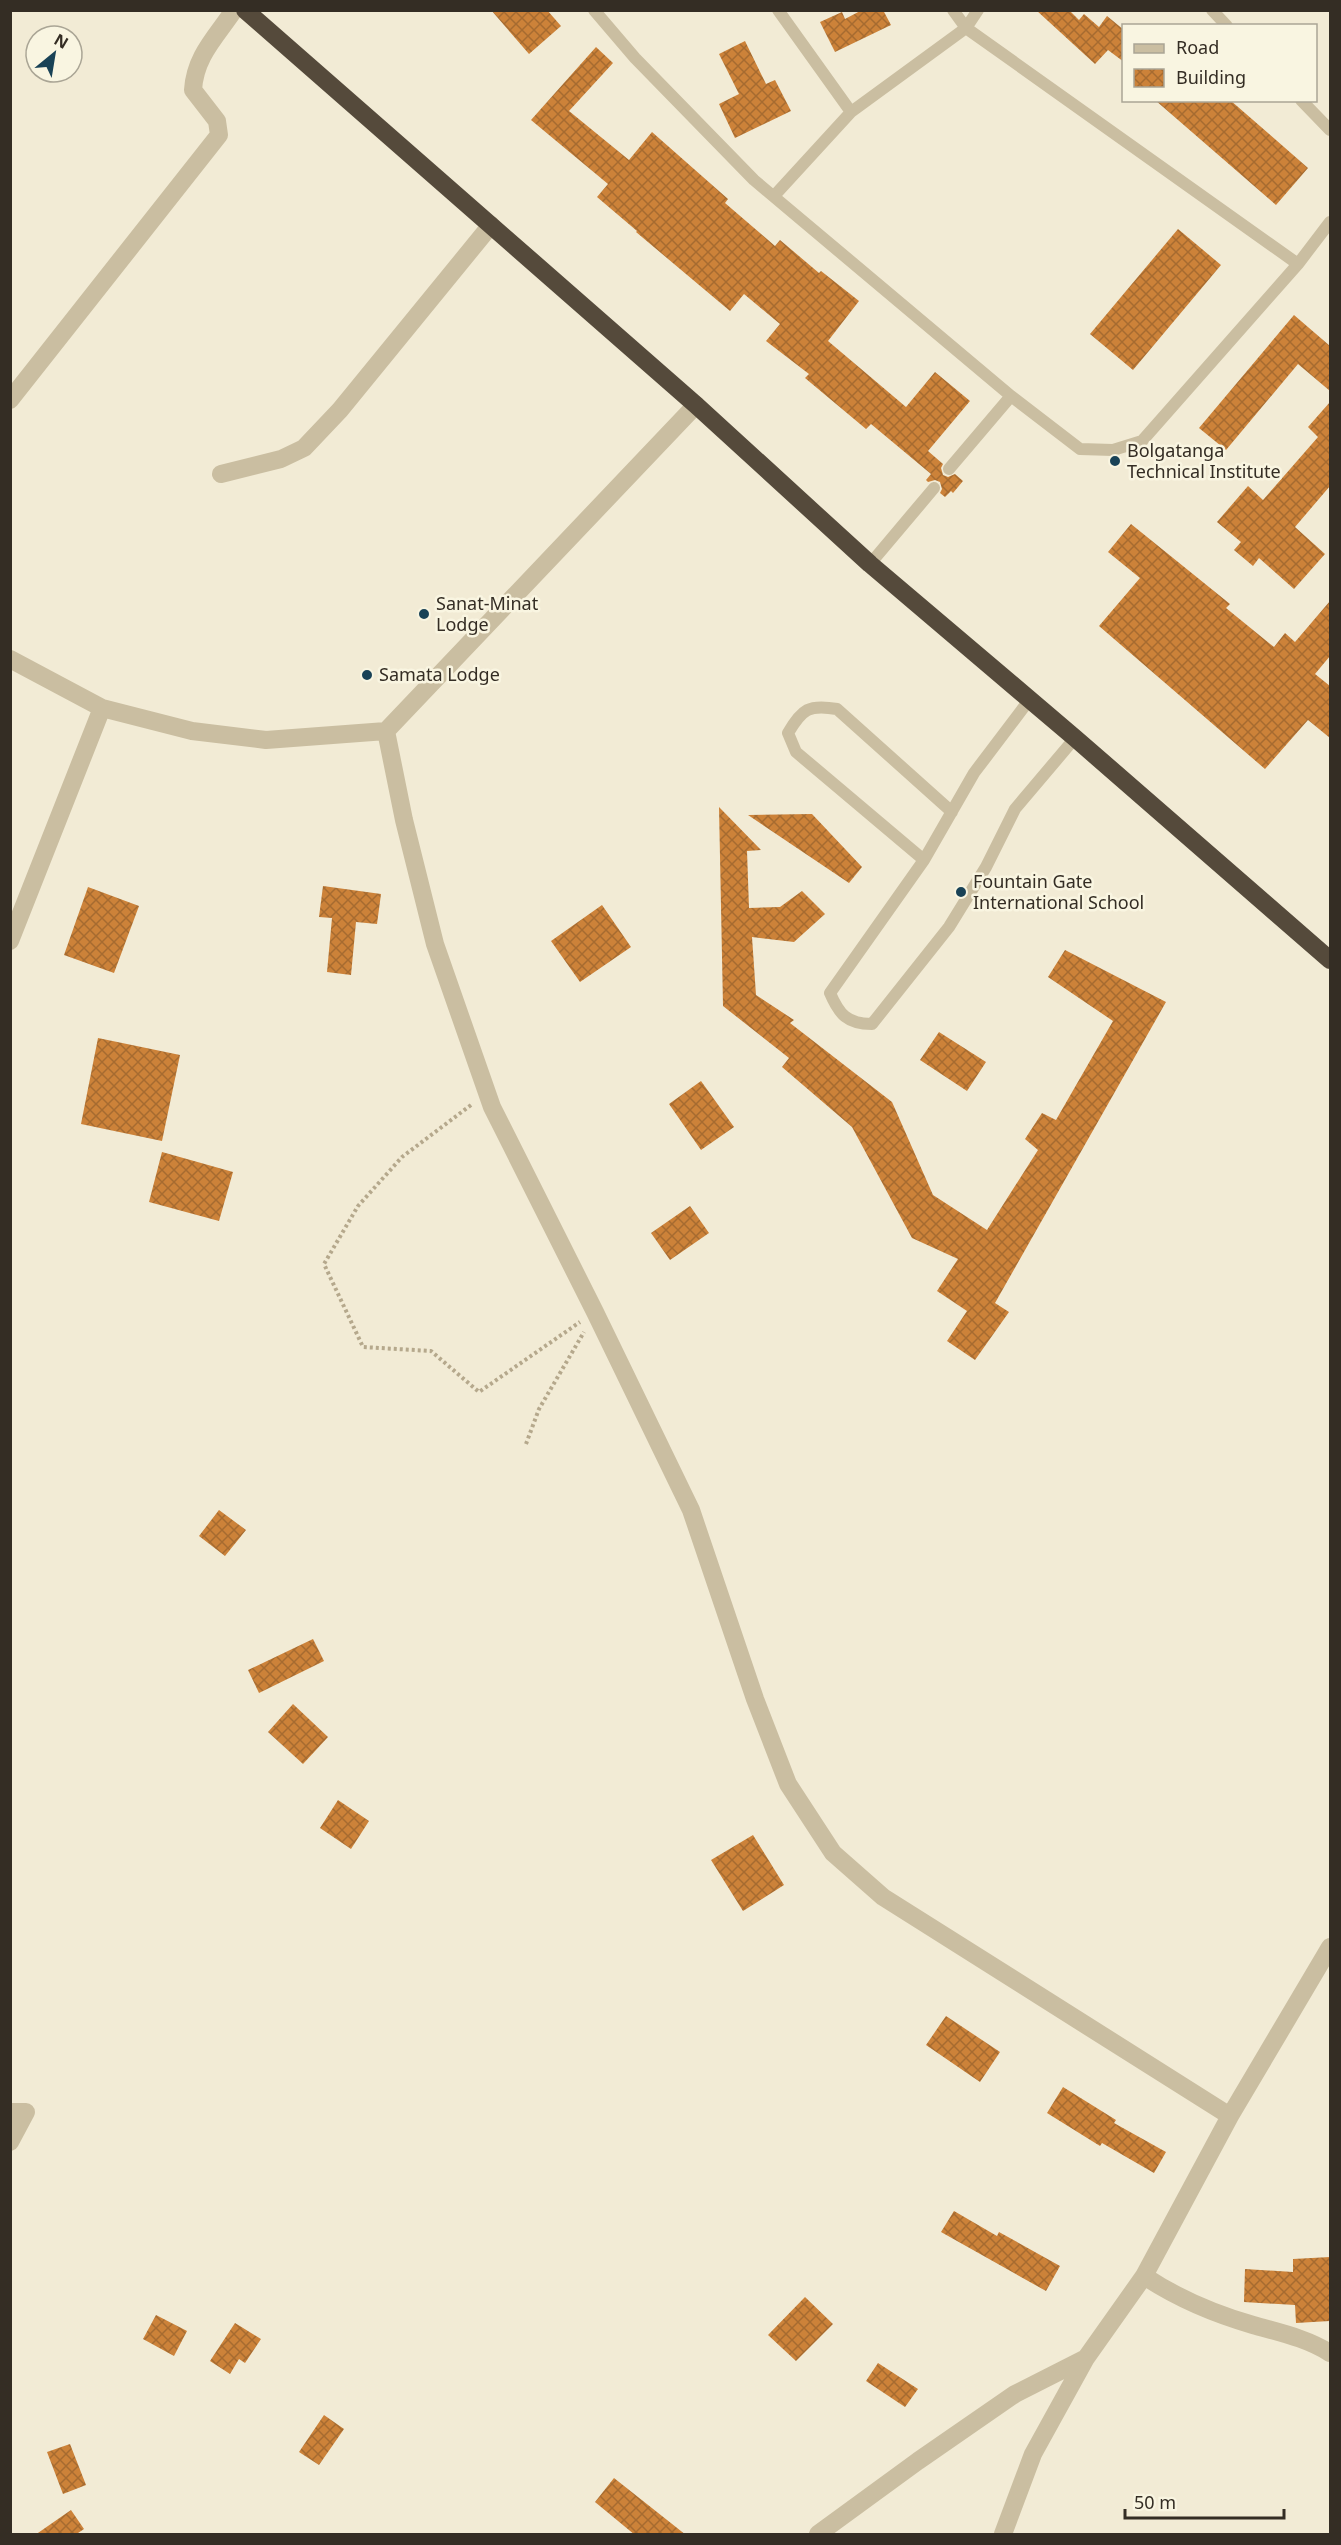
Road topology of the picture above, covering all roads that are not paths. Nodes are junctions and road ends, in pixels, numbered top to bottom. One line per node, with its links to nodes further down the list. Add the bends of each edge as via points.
1 (234, 10): 18 (street, via 202,53 194,77 193,90 217,121 219,135)
2 (245, 10): 15 (highway)
3 (594, 10): 13 (lane, via 634,58)
4 (778, 10): 11 (lane)
5 (952, 10): 9 (lane)
6 (978, 10): 9 (lane)
7 (1212, 10): 8 (lane)
8 (1225, 24)
9 (966, 28): 11 (lane); 16 (lane)
10 (1303, 102): 12 (lane)
11 (851, 112): 13 (lane)
12 (1330, 130)
13 (774, 196): 17 (lane)
14 (1330, 222): 16 (lane)
15 (491, 225): 19 (highway); 21 (street, via 340,410 304,448 281,459)
16 (1299, 264): 17 (lane, via 1142,441 1113,450 1080,449)
17 (1011, 396): 20 (lane)
18 (10, 400)
19 (696, 405): 23 (highway); 27 (street)
20 (949, 470)
21 (221, 474)
22 (934, 488): 23 (lane)
23 (870, 564): 25 (highway)
24 (10, 659): 26 (street)
25 (1030, 699): 28 (highway); 29 (lane, via 974,773)
26 (102, 708): 27 (street, via 192,731 266,740); 31 (street)
27 (386, 730): 35 (street, via 435,944 492,1107 691,1510 788,1784 833,1853 883,1897)
28 (1075, 738): 30 (lane, via 1015,809 986,867 949,927 872,1024 856,1024 836,1009 830,993); 32 (highway)
29 (952, 813): 30 (lane); 30 (lane, via 837,709 818,706 799,714 788,733 796,752)
30 (924, 860)
31 (10, 941)
32 (1330, 960)
33 (1330, 1947): 35 (street)
34 (10, 2112): 36 (street, via 26,2112)
35 (1230, 2116): 37 (street)
36 (10, 2142)
37 (1144, 2276): 38 (street, via 1174,2296 1252,2325 1284,2332); 39 (street)
38 (1330, 2353)
39 (1086, 2358): 40 (street, via 1016,2394); 41 (street, via 1033,2454)
40 (818, 2535)
41 (1003, 2535)

